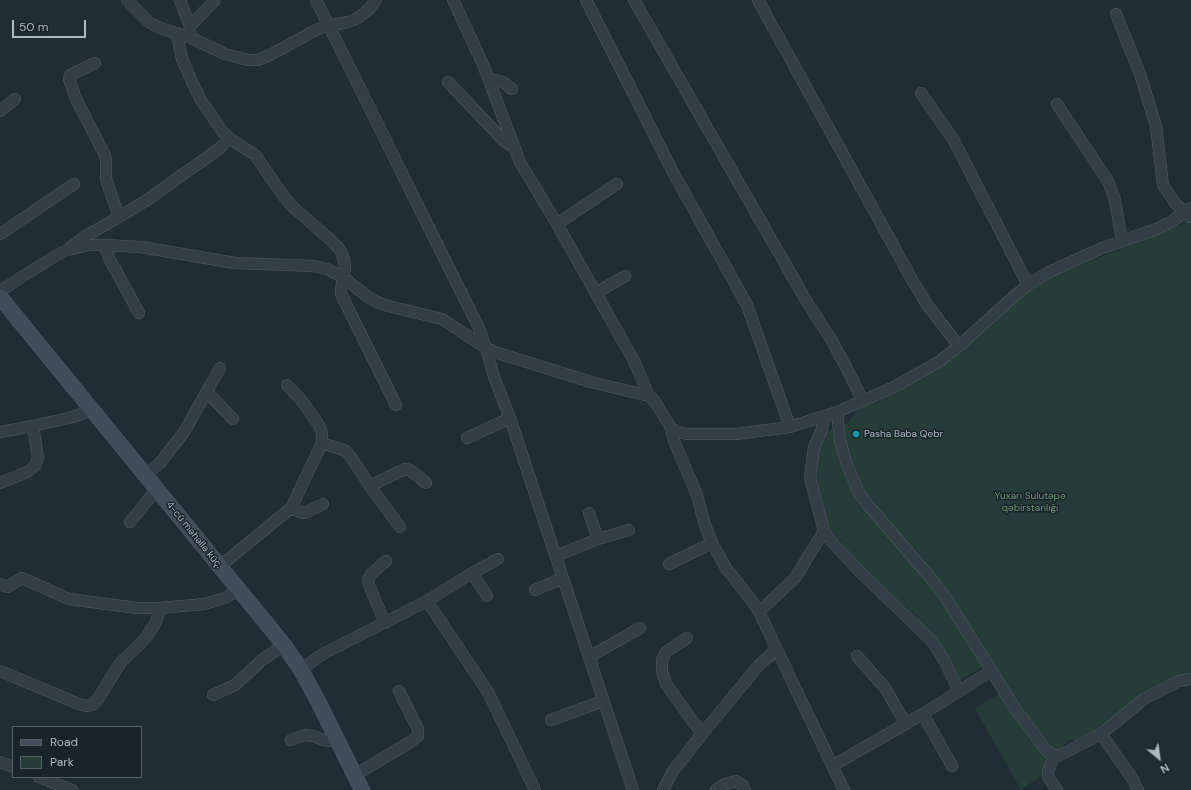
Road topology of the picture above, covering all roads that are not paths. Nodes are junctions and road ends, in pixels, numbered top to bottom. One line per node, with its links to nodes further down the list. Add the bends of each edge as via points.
1 (127, 0): 13 (street, via 149,22)
2 (180, 0): 11 (street)
3 (215, 0): 11 (street)
4 (316, 0): 12 (street)
5 (376, 0): 12 (street, via 358,18)
6 (453, 0): 16 (street)
7 (586, 0): 55 (street, via 674,174 748,304)
8 (634, 0): 47 (street, via 807,302 832,341)
9 (758, 0): 41 (street, via 915,285)
10 (1116, 14): 27 (street, via 1140,74 1156,126 1163,186 1175,203)
11 (190, 26): 14 (street)
12 (329, 26): 14 (street, via 258,60 225,54); 42 (street, via 472,314)
13 (177, 34): 14 (street); 23 (street, via 182,59 201,100)
14 (189, 37)
15 (95, 63): 28 (street, via 70,75 69,80 105,155 106,179)
16 (488, 78): 18 (street, via 503,82); 24 (street)
17 (448, 82): 24 (street, via 505,142)
18 (512, 89)
19 (921, 93): 36 (street, via 953,139)
20 (15, 99): 22 (street)
21 (1057, 104): 31 (street, via 1108,181 1115,200)
22 (0, 111)
23 (229, 138): 28 (street, via 214,152); 35 (street, via 255,155 289,203 341,250 345,268)
24 (514, 146): 29 (street, via 520,162)
25 (74, 184): 30 (street)
26 (617, 184): 29 (street)
27 (1189, 213): 31 (street, via 1157,229)
28 (120, 217): 33 (street, via 84,236)
29 (557, 224): 38 (street)
30 (0, 234)
31 (1122, 241): 36 (street, via 1066,263)
32 (104, 245): 33 (street, via 89,245); 35 (street, via 161,250 236,263 313,266 327,269); 40 (street)
33 (67, 250): 37 (street)
34 (625, 276): 38 (street)
35 (344, 278): 42 (street, via 377,302 442,319); 48 (street, via 341,289 344,302)
36 (1028, 285): 41 (street)
37 (0, 292)
38 (596, 293): 46 (street, via 634,361)
39 (0, 298): 49 (street, 4-cü məhəllə küç.)
40 (139, 313)
41 (959, 346): 47 (street, via 929,368)
42 (486, 348): 46 (street, via 591,382); 52 (street)
43 (220, 368): 45 (street)
44 (287, 385): 59 (street, via 319,425)
45 (207, 392): 53 (street); 60 (street, via 184,432 160,463)
46 (649, 396): 56 (street)
47 (863, 401): 50 (street)
48 (396, 405)
49 (90, 408): 54 (street, via 73,417); 60 (street, 4-cü məhəllə küç.)
50 (837, 412): 51 (street); 97 (street, via 840,440 859,493 942,593)
51 (824, 417): 55 (street); 71 (street, via 814,447 810,478)
52 (510, 418): 58 (street); 74 (street)
53 (233, 419)
54 (33, 426): 57 (street); 61 (street, via 38,458 35,466)
55 (790, 427): 56 (street, via 709,434 687,434)
56 (671, 428): 73 (street)
57 (0, 432)
58 (467, 438)
59 (322, 443): 63 (street, via 346,451); 66 (street)
60 (146, 475): 64 (street, 4-cü məhəllə küç.)
61 (0, 483)
62 (426, 483): 63 (street, via 405,469)
63 (370, 486): 69 (street)
64 (157, 489): 68 (street); 78 (street, 4-cü məhəllə küç.)
65 (323, 504): 66 (street, via 305,513)
66 (291, 508): 78 (street)
67 (589, 513): 72 (street)
68 (130, 522)
69 (400, 527)
70 (629, 530): 72 (street)
71 (824, 531): 87 (street, via 795,578); 100 (street, via 861,573 932,641)
72 (598, 539): 74 (street)
73 (712, 543): 77 (street); 87 (street, via 726,568)
74 (556, 556): 80 (street)
75 (498, 559): 79 (street)
76 (386, 561): 88 (street, via 368,580 368,586)
77 (669, 564)
78 (219, 567): 82 (street, 4-cü məhəllə küç.)
79 (472, 573): 84 (street); 85 (street)
80 (563, 578): 83 (street); 94 (street)
81 (0, 584): 86 (street, via 7,587 22,578 69,599 137,608)
82 (238, 590): 86 (street, via 225,598 204,604); 91 (street, 4-cü məhəllə küç.)
83 (535, 590)
84 (487, 596)
85 (427, 601): 88 (street); 119 (street, via 488,692)
86 (160, 608): 96 (street, via 156,622 148,635 121,662 92,705 79,704)
87 (759, 612): 92 (street)
88 (385, 623): 95 (street, via 321,655)
89 (640, 628): 94 (street)
90 (687, 638): 106 (street, via 666,652 662,660 662,671 666,684)
91 (284, 645): 95 (street, 4-cü məhəllə küç.); 101 (street, via 235,684)
92 (776, 650): 106 (street, via 759,665); 112 (street)
93 (857, 656): 105 (street, via 884,688)
94 (589, 657): 102 (street)
95 (300, 670): 109 (street, 4-cü məhəllə küç.)
96 (0, 671)
97 (992, 671): 100 (street); 110 (street, via 1035,736)
98 (1191, 679): 107 (street, via 1179,681 1144,699)
99 (399, 691): 115 (street, via 418,729 418,736)
100 (959, 691): 103 (street)
101 (213, 695)
102 (603, 701): 104 (street); 120 (street)
103 (923, 714): 105 (street); 113 (street)
104 (551, 720)
105 (906, 724): 112 (street)
106 (702, 734): 121 (street, via 673,771)
107 (1102, 734): 110 (street); 126 (street)
108 (291, 740): 109 (street, via 313,736 323,740)
109 (337, 740): 115 (street, 4-cü məhəllə küç.)
110 (1054, 756): 125 (street, via 1048,777)
111 (0, 762): 114 (street)
112 (832, 766): 124 (street)
113 (952, 766)
114 (12, 767)
115 (355, 775): 118 (street, 4-cü məhəllə küç.)
116 (42, 778): 117 (street)
117 (72, 790)
118 (362, 790)
119 (535, 790)
120 (633, 790)
121 (663, 790)
122 (716, 790): 123 (street, via 736,781)
123 (745, 790)
124 (844, 790)
125 (1057, 790)
126 (1138, 790)

